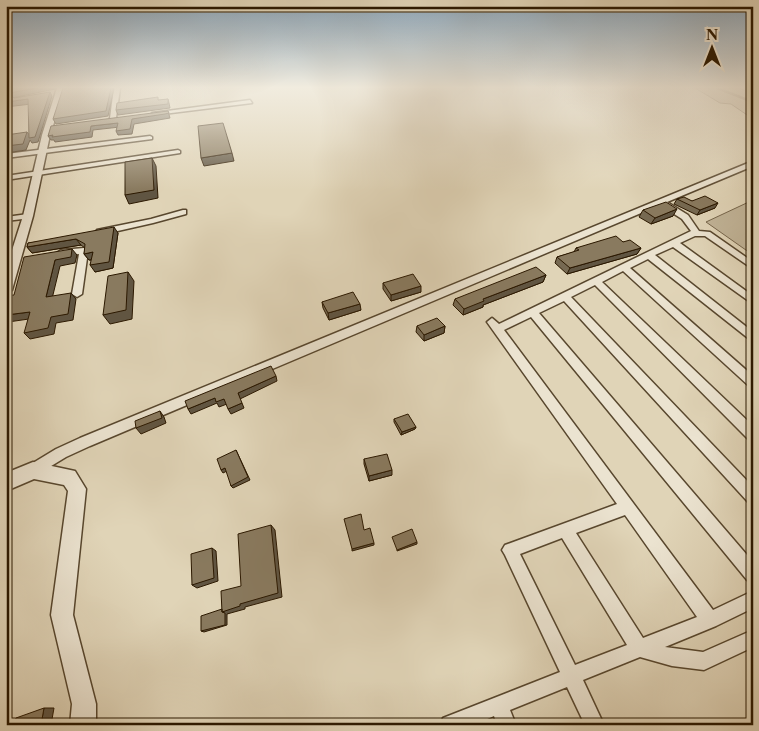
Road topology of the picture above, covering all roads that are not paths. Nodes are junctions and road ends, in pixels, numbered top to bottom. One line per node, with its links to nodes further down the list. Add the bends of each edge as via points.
1 (54, 122): 3 (street)
2 (150, 138): 3 (street)
3 (42, 151): 5 (street); 7 (street)
4 (178, 152): 7 (street)
5 (6, 156)
6 (753, 164): 9 (street)
7 (38, 173): 8 (street); 11 (street)
8 (6, 178)
9 (660, 201): 13 (street, via 685,217); 29 (street, via 85,442)
10 (183, 212): 14 (street)
11 (28, 216): 12 (street); 21 (street, via 24,246)
12 (6, 219)
13 (696, 233): 15 (street); 18 (street, via 707,234)
14 (87, 235)
15 (674, 243): 17 (street); 24 (street)
16 (52, 255): 22 (street, via 84,251)
17 (649, 255): 19 (street); 26 (street)
18 (753, 266)
19 (624, 267): 20 (street); 27 (street)
20 (596, 281): 23 (street); 28 (street)
21 (6, 290)
22 (77, 294)
23 (565, 296): 25 (street); 31 (street)
24 (753, 301)
25 (533, 312): 32 (street, via 494,325); 34 (street)
26 (753, 338)
27 (753, 382)
28 (753, 435)
29 (33, 470): 30 (street); 41 (street, via 69,477 77,489 62,615 84,704)
30 (6, 482)
31 (753, 497)
32 (627, 507): 33 (street); 36 (street)
33 (564, 530): 38 (street); 39 (street, via 510,550)
34 (753, 574)
35 (753, 600): 36 (street)
36 (710, 620): 38 (street)
37 (753, 638): 38 (street, via 704,661)
38 (639, 648): 39 (street)
39 (572, 675): 40 (street); 44 (street)
40 (499, 704): 42 (street); 43 (street)
41 (83, 725)
42 (450, 725)
43 (507, 725)
44 (595, 725)

